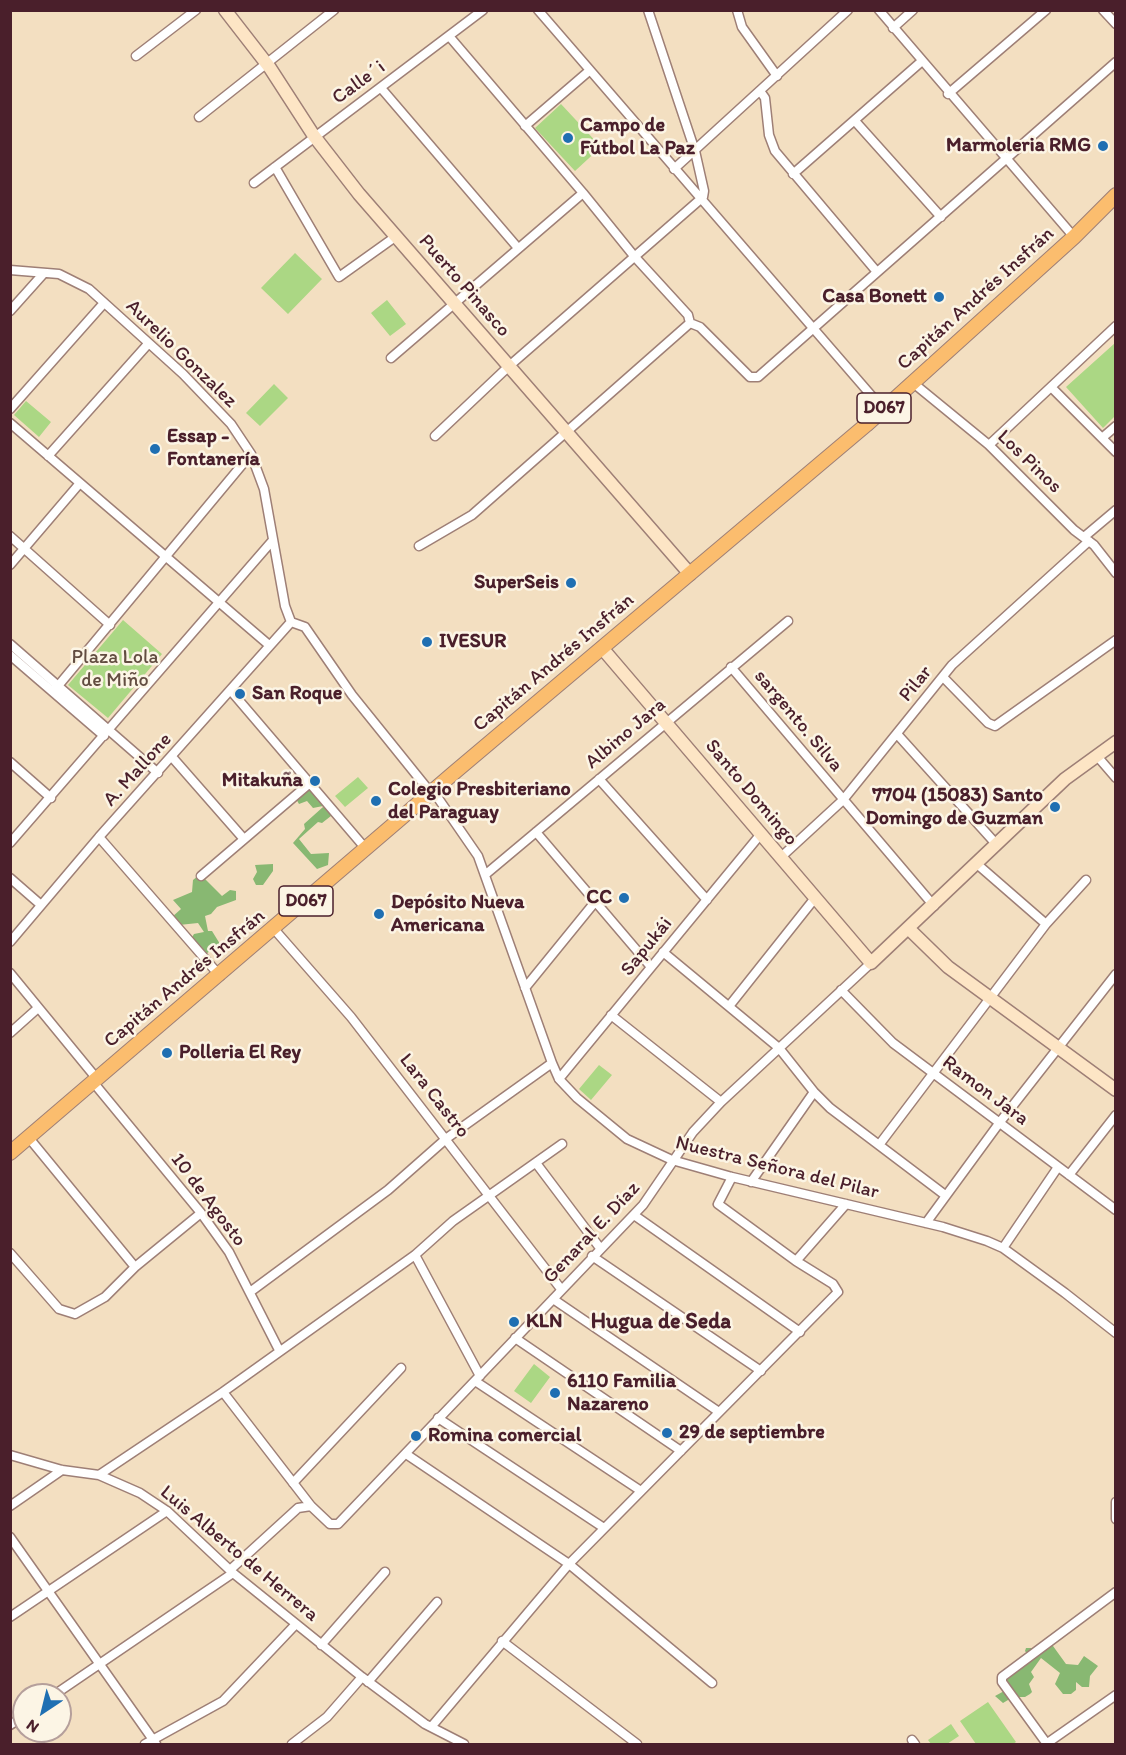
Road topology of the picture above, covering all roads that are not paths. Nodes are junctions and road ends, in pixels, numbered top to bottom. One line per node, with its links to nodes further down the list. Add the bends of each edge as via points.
1 (196, 10): 16 (street)
2 (225, 10): 19 (street, Puerto Pinasco)
3 (334, 10): 19 (street)
4 (483, 10): 15 (street, Calle´i)
5 (538, 10): 20 (street)
6 (648, 10): 29 (street)
7 (737, 10): 21 (street, via 747,35)
8 (848, 10): 21 (street)
9 (879, 10): 14 (street)
10 (914, 10): 14 (street)
11 (1046, 10): 24 (street)
12 (1103, 10): 13 (street)
13 (1116, 24)
14 (894, 28): 17 (street)
15 (449, 36): 22 (street, Calle´i); 27 (street)
16 (136, 56)
17 (922, 62): 24 (street); 26 (street)
18 (1116, 62): 30 (street)
19 (266, 63): 25 (street); 28 (street, Puerto Pinasco)
20 (589, 71): 27 (street); 32 (street)
21 (777, 76): 23 (street)
22 (381, 88): 28 (street, Calle´i); 41 (street)
23 (760, 91): 29 (street); 33 (street, via 765,98 771,144)
24 (948, 94): 30 (street)
25 (199, 117)
26 (855, 121): 33 (street); 38 (street)
27 (525, 126): 35 (street)
28 (314, 136): 31 (street, Calle´i); 39 (street, Puerto Pinasco)
29 (695, 151): 32 (street); 37 (street, via 704,191)
30 (1006, 160): 38 (street); 40 (street)
31 (274, 167): 34 (street, Calle´i); 39 (street, via 339,277)
32 (674, 169): 37 (street)
33 (793, 174): 44 (street)
34 (254, 183)
35 (583, 193): 41 (street); 42 (street)
36 (1116, 195): 40 (main road, Capitán Andrés Insfrán / D067)
37 (700, 200): 42 (street); 51 (street)
38 (941, 217): 44 (street)
39 (395, 237): 47 (street, Puerto Pinasco)
40 (1074, 237): 55 (main road, Capitán Andrés Insfrán / D067)
41 (518, 248): 47 (street)
42 (634, 256): 49 (street, via 688,315); 54 (street)
43 (10, 270): 45 (street, Aurelio Gonzalez)
44 (877, 272): 51 (street)
45 (44, 273): 46 (street, Aurelio Gonzalez, via 75,281); 48 (street)
46 (104, 303): 52 (street, Aurelio Gonzalez); 57 (street)
47 (454, 304): 53 (street); 54 (street, Puerto Pinasco)
48 (10, 311)
49 (690, 323): 51 (street, via 700,327 753,379); 61 (street)
50 (1116, 326): 56 (street)
51 (813, 327): 58 (street)
52 (148, 344): 66 (street, Aurelio Gonzalez, via 231,424); 67 (street)
53 (391, 358)
54 (508, 367): 61 (street, Puerto Pinasco); 62 (street)
55 (912, 382): 58 (main road, Capitán Andrés Insfrán / D067); 64 (street, Los Pinos)
56 (1052, 388): 63 (street); 64 (street)
57 (10, 409)
58 (883, 409): 78 (main road, Capitán Andrés Insfrán / D067)
59 (10, 423): 67 (street)
60 (1116, 426): 63 (street)
61 (564, 431): 73 (street, via 472,515); 78 (street, Puerto Pinasco)
62 (435, 436)
63 (1102, 438): 65 (street)
64 (989, 445): 71 (street, Los Pinos)
65 (1116, 452)
66 (251, 454): 72 (street, Aurelio Gonzalez, via 264,489); 75 (street)
67 (48, 456): 68 (street)
68 (80, 483): 74 (street); 75 (street)
69 (1116, 510): 71 (street, Pilar)
70 (10, 536): 74 (street)
71 (1087, 539): 77 (street, Los Pinos); 89 (street, Pilar)
72 (273, 540): 79 (street); 81 (street, Aurelio Gonzalez)
73 (419, 546)
74 (24, 549): 76 (street); 82 (street)
75 (166, 557): 79 (street); 82 (street)
76 (10, 564)
77 (1116, 573)
78 (690, 574): 86 (main road, Capitán Andrés Insfrán / D067)
79 (219, 602): 85 (street); 93 (street)
80 (788, 621): 88 (street, Albino Jara)
81 (291, 622): 85 (street, A. Mallone); 103 (street, via 305,627 352,695)
82 (110, 625): 90 (street)
83 (1116, 640): 89 (street, via 995,726)
84 (10, 644): 90 (street)
85 (269, 645): 91 (street, A. Mallone)
86 (602, 648): 92 (street, Santo Domingo); 103 (main road, Capitán Andrés Insfrán / D067)
87 (10, 655): 90 (street)
88 (731, 667): 92 (street, Albino Jara); 105 (street, sargento. Silva)
89 (943, 677): 94 (street, Pilar)
90 (56, 689): 93 (street)
91 (231, 691): 97 (street, A. Mallone); 102 (street)
92 (666, 723): 101 (street, Albino Jara); 107 (street, Santo Domingo)
93 (106, 733): 99 (street); 104 (street)
94 (897, 734): 105 (street, Pilar); 111 (street)
95 (1116, 742): 96 (street)
96 (1096, 756): 100 (street); 111 (street, via 1065,779)
97 (172, 757): 99 (street, A. Mallone); 109 (street)
98 (10, 762): 104 (street)
99 (158, 773): 108 (street, A. Mallone)
100 (1116, 778)
101 (599, 779): 106 (street, Albino Jara); 120 (street)
102 (310, 783): 109 (street); 112 (street)
103 (431, 793): 112 (main road, Capitán Andrés Insfrán / D067); 115 (street, Nuestra Señora del Pilar, via 478,856)
104 (51, 798): 110 (street)
105 (843, 800): 113 (street, Pilar); 123 (street, sargento. Silva)
106 (536, 832): 115 (street, Albino Jara); 121 (street)
107 (760, 835): 113 (street, Santo Domingo); 120 (street, Sapukái)
108 (99, 837): 122 (street, A. Mallone); 133 (street)
109 (243, 838): 116 (street)
110 (10, 843)
111 (997, 845): 114 (street)
112 (366, 849): 125 (main road, Capitán Andrés Insfrán / D067)
113 (780, 858): 119 (street, Santo Domingo)
114 (976, 864): 123 (street); 124 (street)
115 (486, 874): 134 (street, Nuestra Señora del Pilar)
116 (201, 876)
117 (10, 878): 122 (street)
118 (1086, 880): 124 (street)
119 (815, 898): 129 (street, Santo Domingo); 137 (street)
120 (707, 900): 128 (street, Sapukái)
121 (595, 902): 130 (street); 134 (street)
122 (41, 906): 127 (street, A. Mallone)
123 (934, 906): 126 (street)
124 (1046, 924): 136 (street)
125 (274, 929): 133 (main road, Capitán Andrés Insfrán / D067); 153 (street, Lara Castro, via 351,1017)
126 (909, 929): 129 (street); 136 (street, via 948,968)
127 (10, 942)
128 (663, 952): 130 (street, Sapukái); 137 (street)
129 (871, 963): 135 (street, Genaral E. Díaz)
130 (651, 967): 139 (street, Sapukái)
131 (10, 973): 138 (street, 10 de Agosto)
132 (1116, 974): 142 (street)
133 (220, 976): 146 (main road, Capitán Andrés Insfrán / D067)
134 (525, 988): 143 (street, Nuestra Señora del Pilar)
135 (842, 990): 141 (street, Genaral E. Díaz); 144 (street, Ramon Jara, via 893,1043)
136 (988, 999): 142 (street); 144 (street)
137 (730, 1005): 141 (street)
138 (39, 1008): 140 (street); 146 (street, 10 de Agosto)
139 (611, 1015): 145 (street, Sapukái); 149 (street)
140 (10, 1033)
141 (779, 1048): 148 (street); 149 (street, Genaral E. Díaz)
142 (1058, 1048): 147 (street); 151 (street)
143 (552, 1063): 145 (street, Nuestra Señora del Pilar); 153 (street)
144 (934, 1074): 151 (street, Ramon Jara); 155 (street)
145 (559, 1079): 157 (street, Nuestra Señora del Pilar, via 609,1126)
146 (95, 1080): 152 (main road, Capitán Andrés Insfrán / D067); 167 (street, 10 de Agosto)
147 (1116, 1090)
148 (814, 1092): 155 (street); 162 (street)
149 (721, 1102): 157 (street, Genaral E. Díaz)
150 (1116, 1115): 160 (street)
151 (1000, 1122): 159 (street, Ramon Jara); 163 (street)
152 (28, 1138): 156 (main road, Capitán Andrés Insfrán / D067); 176 (street)
153 (447, 1138): 164 (street, Lara Castro); 178 (street, via 388,1190)
154 (562, 1144): 158 (street)
155 (879, 1145): 163 (street)
156 (10, 1153)
157 (672, 1160): 161 (street, Nuestra Señora del Pilar); 168 (street, Genaral E. Díaz)
158 (536, 1163): 164 (street); 170 (street)
159 (1058, 1167): 160 (street, Ramon Jara); 171 (street)
160 (1070, 1175): 166 (street, Ramon Jara)
161 (732, 1177): 162 (street, Nuestra Señora del Pilar); 175 (street, via 717,1204)
162 (751, 1182): 165 (street, Nuestra Señora del Pilar)
163 (945, 1195): 169 (street)
164 (489, 1196): 173 (street); 177 (street, Lara Castro)
165 (846, 1204): 169 (street, Nuestra Señora del Pilar); 175 (street)
166 (1116, 1210)
167 (201, 1213): 176 (street); 178 (street, 10 de Agosto, via 229,1252)
168 (634, 1215): 170 (street, Genaral E. Díaz); 180 (street)
169 (926, 1223): 171 (street, Nuestra Señora del Pilar, via 970,1234)
170 (600, 1248): 174 (street, Genaral E. Díaz)
171 (1003, 1248): 181 (street, Nuestra Señora del Pilar)
172 (10, 1252): 176 (street, via 58,1309 67,1314 98,1302)
173 (415, 1255): 183 (street); 186 (street)
174 (592, 1256): 177 (street, Genaral E. Díaz); 185 (street)
175 (796, 1261): 180 (street, via 839,1289)
176 (135, 1267)
177 (561, 1289): 179 (street, Genaral E. Díaz)
178 (250, 1292): 183 (street, 10 de Agosto)
179 (553, 1299): 182 (street, Genaral E. Díaz); 188 (street)
180 (800, 1332): 185 (street)
181 (1116, 1333)
182 (515, 1338): 186 (street, Genaral E. Díaz); 190 (street)
183 (279, 1350): 187 (street)
184 (401, 1368): 195 (street)
185 (761, 1371): 188 (street)
186 (477, 1378): 189 (street, Genaral E. Díaz); 196 (street)
187 (223, 1392): 194 (street); 195 (street)
188 (719, 1412): 190 (street)
189 (438, 1418): 191 (street, Genaral E. Díaz); 202 (street)
190 (681, 1451): 196 (street)
191 (405, 1454): 199 (street, Genaral E. Díaz, via 333,1526); 204 (street)
192 (10, 1455): 193 (street, Luis Alberto de Herrera)
193 (62, 1470): 194 (street, Luis Alberto de Herrera); 198 (street)
194 (99, 1475): 200 (street, Luis Alberto de Herrera)
195 (293, 1483): 199 (street)
196 (641, 1491): 202 (street)
197 (1116, 1502): 201 (street)
198 (10, 1506)
199 (311, 1506): 205 (street, via 298,1508)
200 (167, 1510): 205 (street, Luis Alberto de Herrera); 207 (street)
201 (1116, 1519)
202 (604, 1528): 204 (street)
203 (10, 1537): 207 (street)
204 (569, 1564): 212 (street); 217 (street)
205 (231, 1571): 211 (street, Luis Alberto de Herrera); 214 (street)
206 (385, 1572): 213 (street)
207 (49, 1591): 210 (street); 214 (street)
208 (1116, 1592): 224 (street, via 1002,1677)
209 (437, 1602): 215 (street)
210 (10, 1617)
211 (296, 1624): 213 (street, Luis Alberto de Herrera); 220 (street, via 223,1701)
212 (501, 1641): 219 (street); 223 (street)
213 (321, 1645): 215 (street, Luis Alberto de Herrera)
214 (99, 1664): 216 (street); 220 (street)
215 (365, 1679): 219 (street, Luis Alberto de Herrera); 221 (street, via 327,1717)
216 (71, 1683)
217 (711, 1683)
218 (1116, 1695): 224 (street)
219 (432, 1726): 222 (street, Luis Alberto de Herrera)
220 (151, 1743)
221 (292, 1744)
222 (464, 1744)
223 (637, 1744)
224 (1047, 1744)

